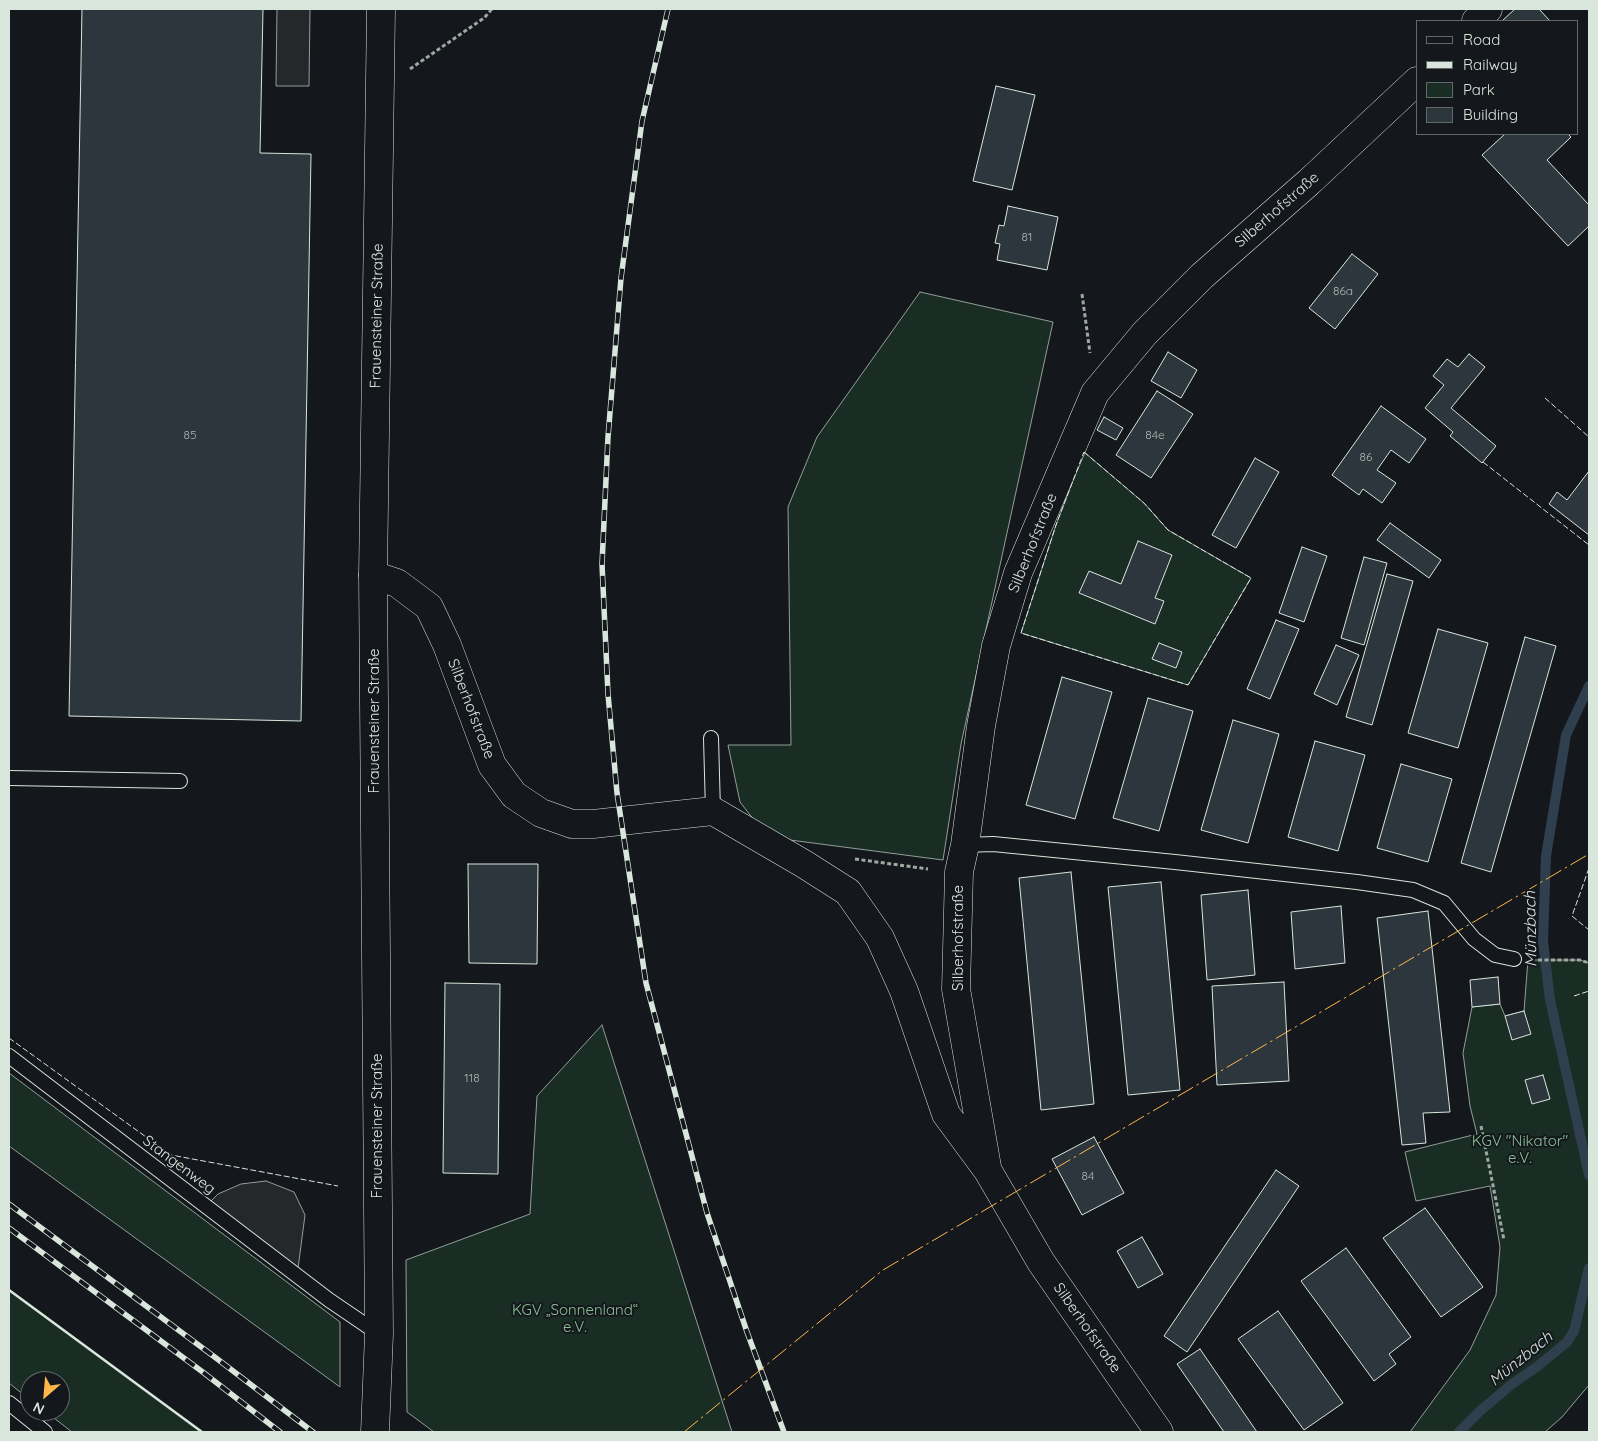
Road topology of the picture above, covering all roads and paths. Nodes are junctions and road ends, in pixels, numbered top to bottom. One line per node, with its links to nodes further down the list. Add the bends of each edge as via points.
1 (381, 9): 6 (street, Frauensteiner Straße)
2 (492, 9): 6 (path, via 477,23)
3 (1488, 9): 4 (street)
4 (1477, 20)
5 (1416, 82): 8 (street, Silberhofstraße, via 1202,276 1144,333)
6 (380, 88): 9 (street, Frauensteiner Straße)
7 (1082, 294): 8 (path)
8 (1095, 393): 14 (street, Silberhofstraße, via 1018,573 996,646)
9 (373, 575): 13 (street, Silberhofstraße, via 398,584 429,608 447,645 492,764 521,800 541,813 572,824); 24 (street, Frauensteiner Straße)
10 (711, 738): 13 (lane)
11 (9, 778): 12 (lane)
12 (180, 781)
13 (713, 811): 15 (street, Silberhofstraße)
14 (965, 845): 16 (street, Silberhofstraße); 17 (lane, via 993,844 1175,862 1413,890 1444,902 1474,939 1495,954)
15 (804, 864): 16 (path, via 855,859); 22 (street, Silberhofstraße, via 848,892 880,938 904,991 946,1114)
16 (959, 872): 22 (street, Silberhofstraße, via 956,989)
17 (1514, 959)
18 (1536, 960): 19 (path)
19 (1589, 963)
20 (9, 1056): 24 (lane, Stangenweg, via 328,1300)
21 (1481, 1126): 23 (path)
22 (988, 1171): 28 (street, Silberhofstraße, via 1041,1262)
23 (1504, 1240)
24 (379, 1334): 27 (street, Frauensteiner Straße)
25 (9, 1403): 26 (lane)
26 (45, 1432)
27 (374, 1432)
28 (1159, 1432)

